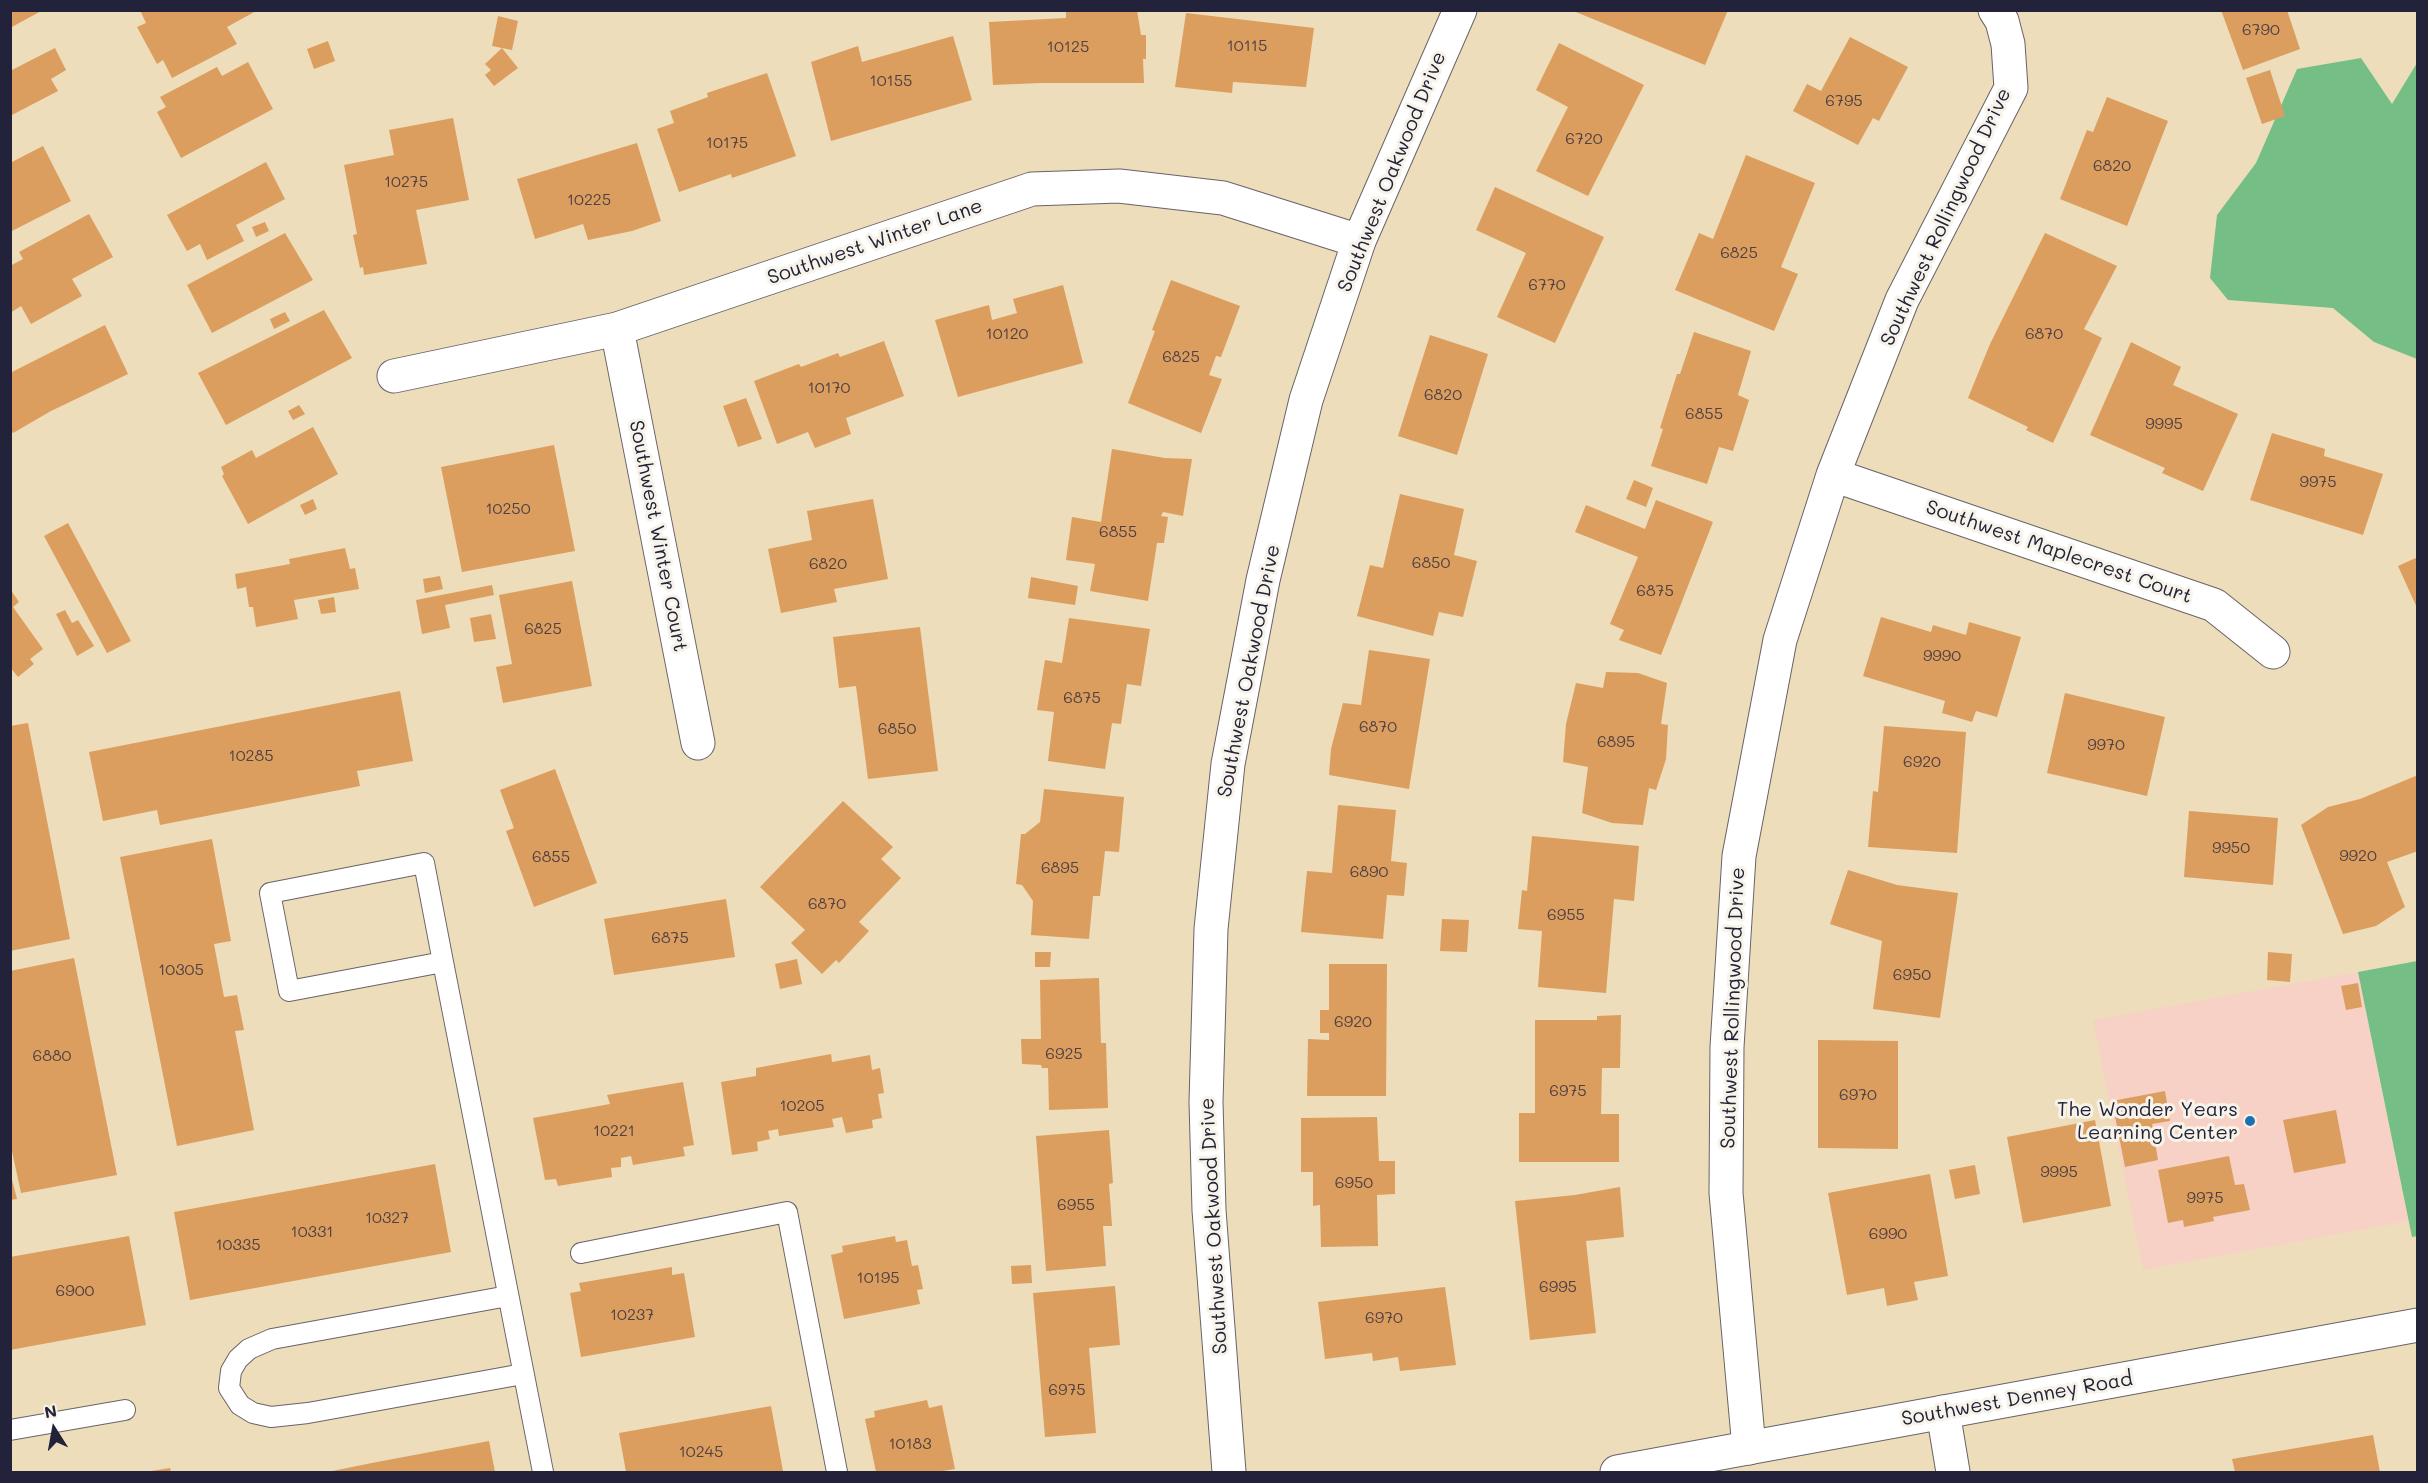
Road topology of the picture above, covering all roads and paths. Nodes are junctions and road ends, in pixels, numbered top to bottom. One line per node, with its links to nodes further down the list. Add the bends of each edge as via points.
1 (1460, 10): 3 (street, Southwest Oakwood Drive)
2 (1995, 10): 6 (street, Southwest Rollingwood Drive, via 2008,44 2011,88 1902,300)
3 (1359, 241): 4 (street, Southwest Winter Lane, via 1223,198 1119,186 1032,189); 20 (street, Southwest Oakwood Drive, via 1306,400 1263,580 1228,764 1211,929 1206,1102 1209,1210)
4 (618, 328): 5 (street, Southwest Winter Lane); 8 (street, Southwest Winter Court)
5 (394, 376)
6 (1833, 475): 7 (street, Southwest Maplecrest Court, via 2214,605); 17 (street, Southwest Rollingwood Drive, via 1780,640 1739,856 1727,1047 1726,1193)
7 (2273, 652)
8 (698, 743)
9 (443, 962): 9 (lane, via 424,863 270,892 290,992); 11 (lane)
10 (582, 1253): 19 (lane, via 787,1212)
11 (508, 1296): 13 (lane); 13 (lane, via 272,1339 249,1349 238,1359 231,1371 229,1388 240,1405 271,1417)
12 (2418, 1325): 15 (street, Southwest Denney Road)
13 (524, 1374): 18 (lane)
14 (125, 1410): 16 (lane)
15 (1943, 1412): 17 (street, Southwest Denney Road); 22 (street)
16 (10, 1430)
17 (1749, 1448): 21 (street, Southwest Denney Road)
18 (543, 1473)
19 (837, 1473)
20 (1229, 1473)
21 (1617, 1473)
22 (1953, 1473)

